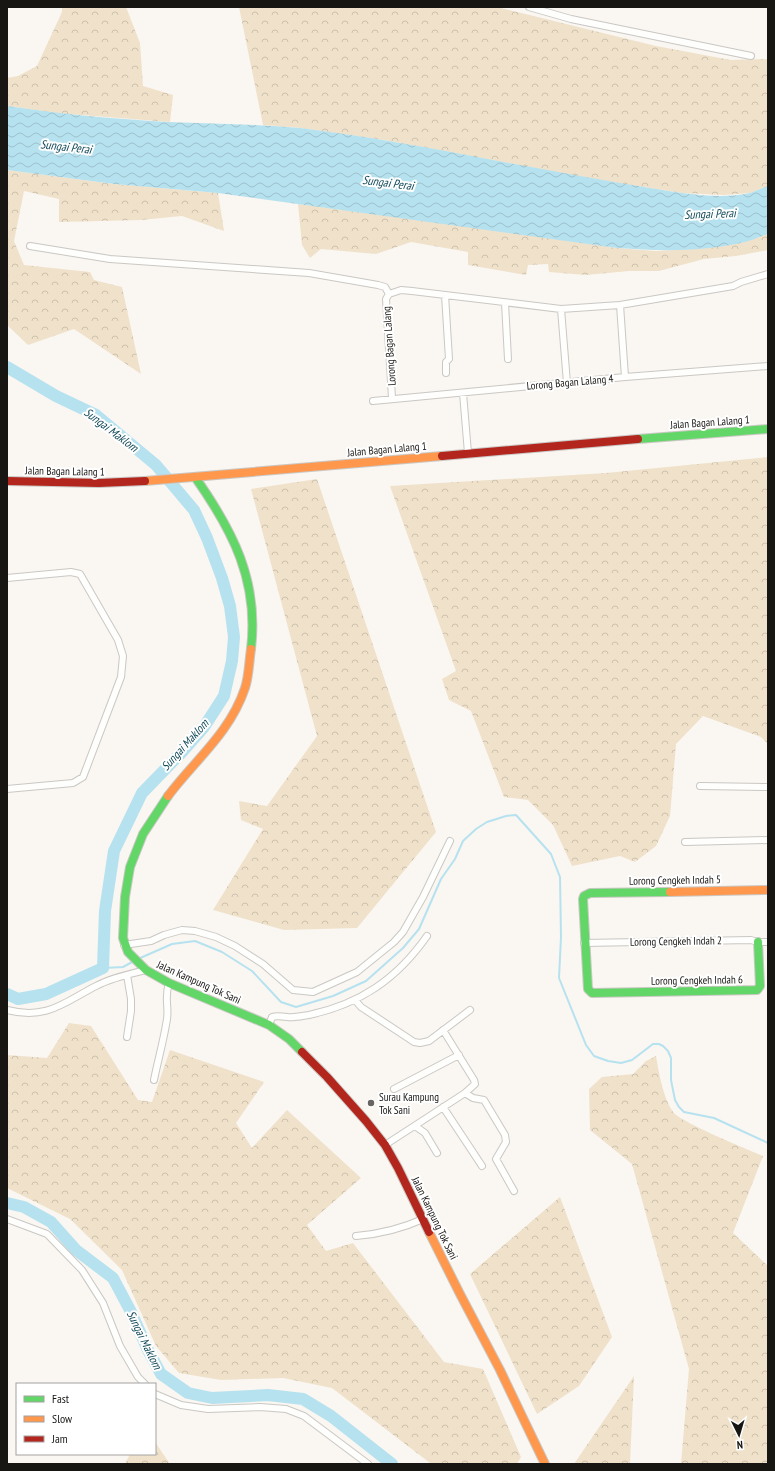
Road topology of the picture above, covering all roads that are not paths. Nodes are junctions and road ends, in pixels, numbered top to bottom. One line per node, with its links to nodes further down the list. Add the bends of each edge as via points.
1 (529, 7): 2 (street, via 571,19)
2 (751, 56)
3 (30, 246): 5 (street, via 129,261 309,273 378,284 385,287)
4 (768, 274): 8 (street, via 733,286)
5 (389, 294): 6 (street, via 401,290); 16 (street, Lorong Bagan Lalang, via 386,299)
6 (444, 295): 7 (street); 12 (street, via 449,359 446,362)
7 (505, 303): 9 (street); 10 (street)
8 (620, 305): 9 (street); 13 (street)
9 (561, 310): 14 (street)
10 (508, 359)
11 (768, 366): 13 (street, Lorong Bagan Lalang 4)
12 (446, 373)
13 (625, 377): 14 (street, Lorong Bagan Lalang 4)
14 (567, 383): 15 (street, Lorong Bagan Lalang 4)
15 (463, 393): 16 (street, Lorong Bagan Lalang 4); 19 (street)
16 (392, 398): 17 (street, Lorong Bagan Lalang 4)
17 (373, 401)
18 (768, 429): 19 (street, Jalan Bagan Lalang 1)
19 (468, 452): 20 (street, Jalan Bagan Lalang 1)
20 (193, 478): 21 (street, Jalan Bagan Lalang 1, via 99,483); 34 (street, via 207,494 220,516 244,568 253,609 252,645 245,687 232,715 205,754 163,802 132,858 125,894 122,938)
21 (7, 481)
22 (7, 578): 25 (street, via 71,572 80,574 118,640 122,656 121,677 83,777 73,783)
23 (700, 786): 24 (street)
24 (768, 787)
25 (7, 789)
26 (768, 840): 28 (street)
27 (450, 841): 34 (street, via 424,897 403,932 357,972 313,992 293,990 263,964 235,946 195,931 182,930)
28 (684, 842)
29 (768, 890): 33 (street, Lorong Cengkeh Indah 5, via 590,893 584,896 582,902)
30 (427, 936): 38 (street, via 400,969)
31 (758, 942): 32 (street, Lorong Cengkeh Indah 2); 33 (street, Lorong Cengkeh Indah 2, via 751,940); 33 (street, Lorong Cengkeh Indah 6, via 760,986 757,990 597,994 589,991)
32 (768, 942)
33 (584, 943)
34 (126, 949): 35 (street, Jalan Kampung Tok Sani)
35 (144, 969): 36 (street); 37 (street, Jalan Kampung Tok Sani)
36 (127, 975): 39 (street, via 96,986 46,1012 30,1014); 43 (street, via 131,999)
37 (169, 983): 41 (street, Jalan Kampung Tok Sani); 45 (street, via 166,992 167,1018)
38 (355, 1000): 41 (street, via 305,1016 276,1015 272,1017); 42 (street, via 361,1007 414,1042 420,1044 429,1041)
39 (7, 1010)
40 (470, 1010): 42 (street)
41 (270, 1025): 50 (street, Jalan Kampung Tok Sani, via 289,1039 328,1077)
42 (443, 1030): 44 (street)
43 (127, 1037)
44 (459, 1055): 46 (street); 47 (street, via 475,1084)
45 (154, 1080)
46 (394, 1089)
47 (465, 1093): 48 (street); 53 (street, via 484,1100 505,1135 506,1142 496,1159)
48 (443, 1107): 49 (street); 52 (street)
49 (415, 1126): 50 (street); 51 (street, via 425,1133)
50 (385, 1145): 54 (street, Jalan Kampung Tok Sani)
51 (437, 1154)
52 (482, 1166)
53 (514, 1191)
54 (423, 1219): 56 (street, via 403,1228); 60 (street, Jalan Kampung Tok Sani)
55 (7, 1220): 57 (street, via 47,1234 82,1270 103,1303 120,1346)
56 (356, 1236)
57 (144, 1383)
58 (156, 1394): 59 (street, via 181,1405 208,1409 286,1409 304,1416)
59 (368, 1464)
60 (545, 1464)

